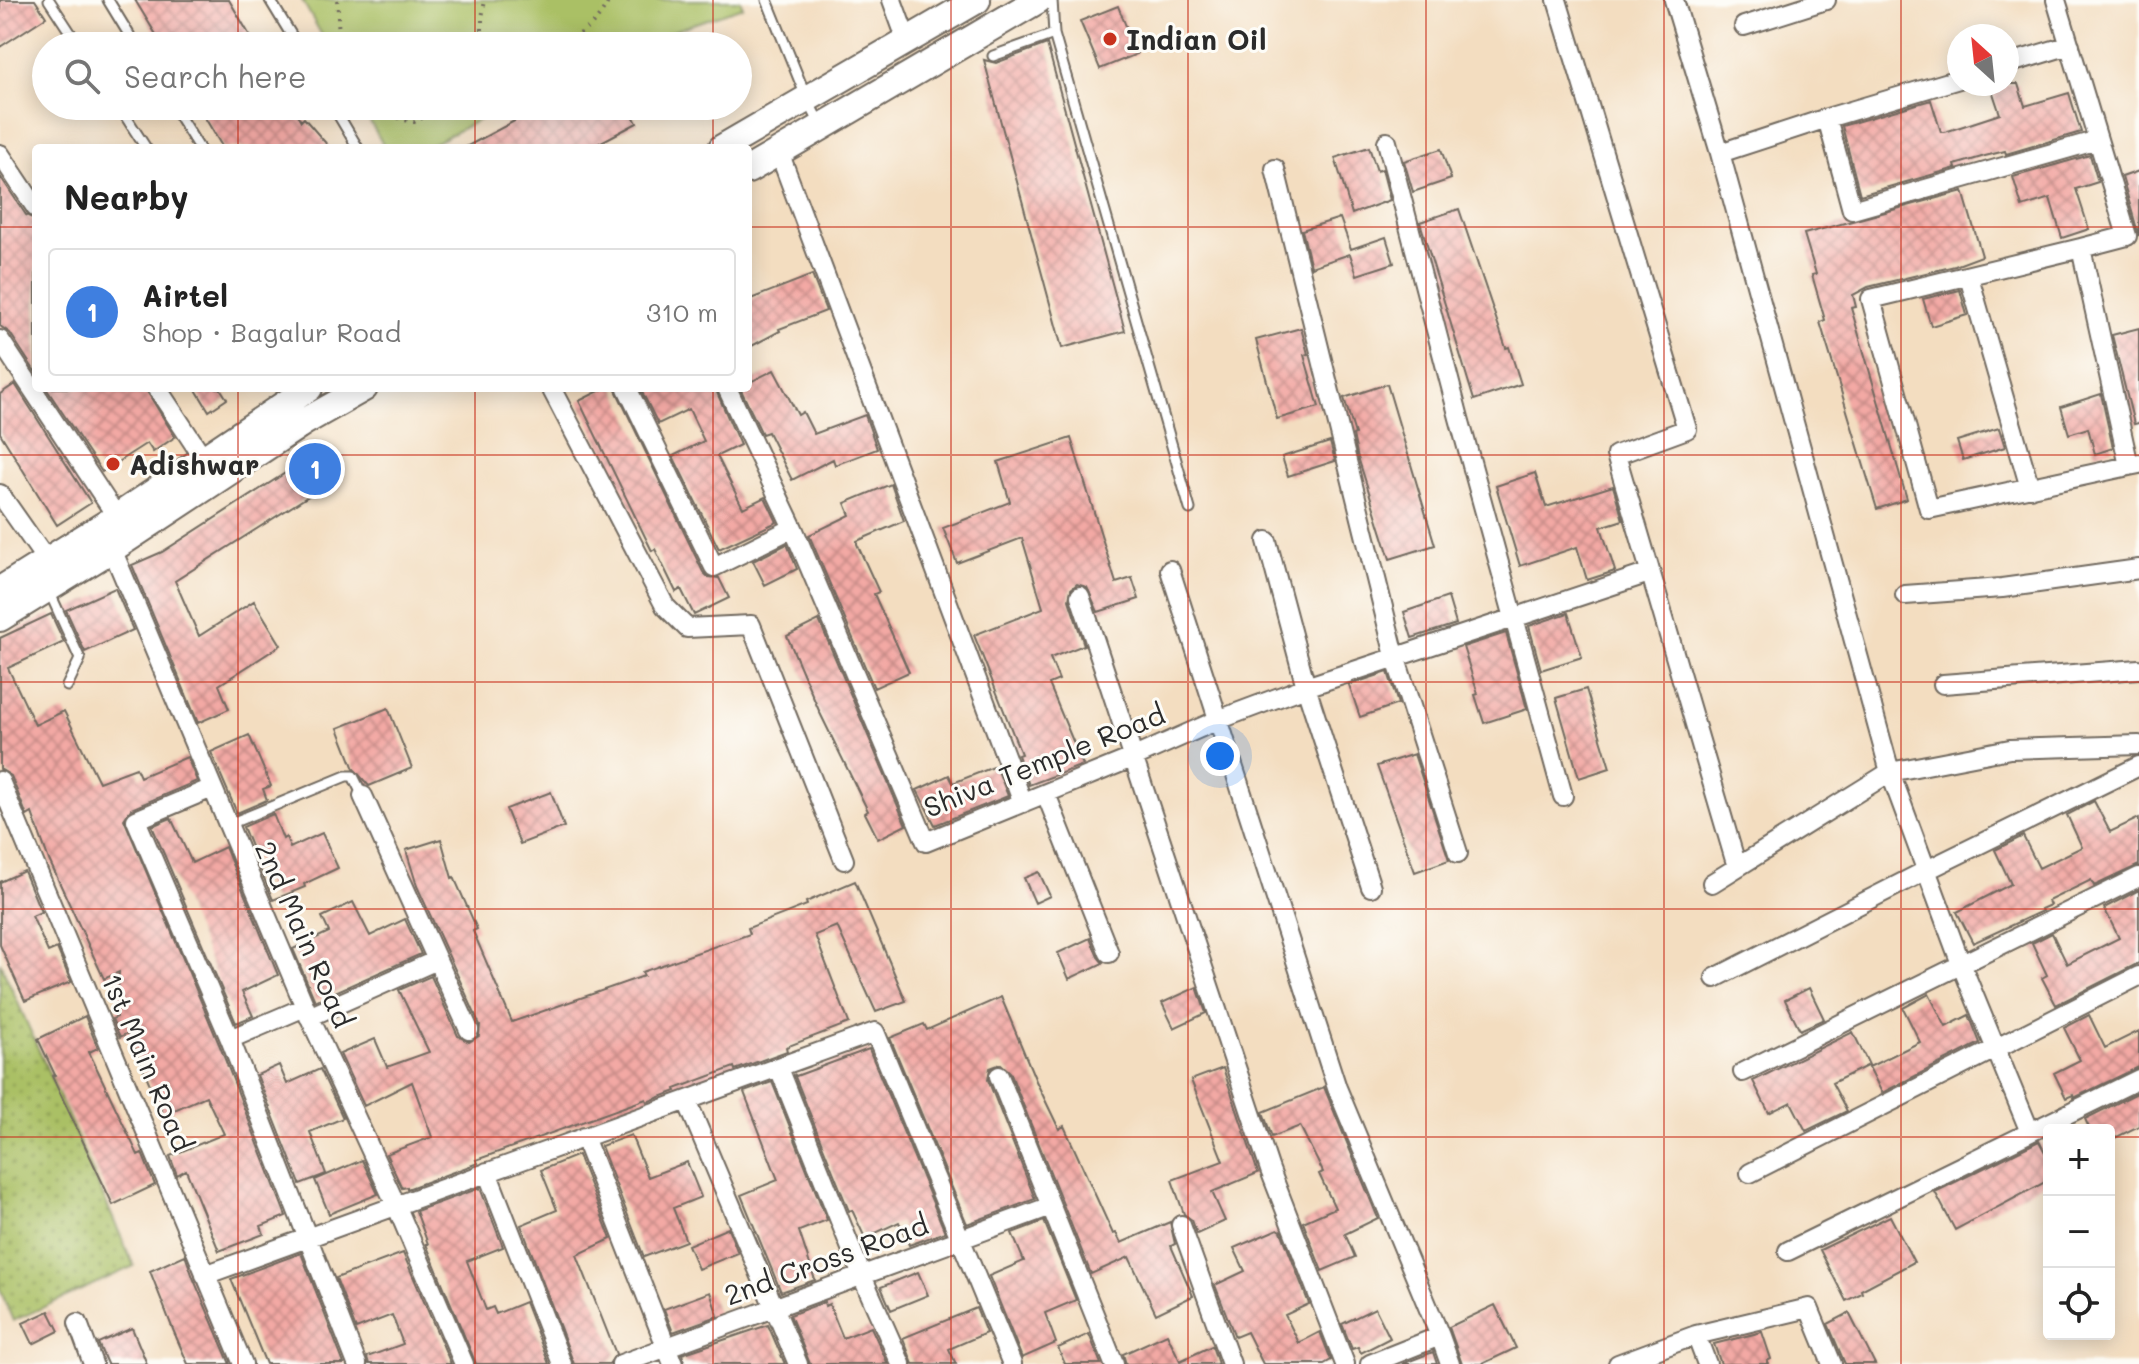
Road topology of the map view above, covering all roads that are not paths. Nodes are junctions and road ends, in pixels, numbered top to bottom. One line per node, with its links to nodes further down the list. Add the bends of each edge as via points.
1 (49, 0): 15 (lane)
2 (108, 0): 16 (lane)
3 (270, 0): 17 (lane)
4 (767, 0): 24 (lane)
5 (892, 0): 19 (street)
6 (977, 0): 19 (main road)
7 (1038, 0): 29 (main road)
8 (1052, 0): 18 (lane)
9 (1557, 0): 68 (street, via 1687,429 1616,455)
10 (1674, 0): 37 (street)
11 (1826, 0): 13 (street)
12 (2056, 0): 20 (street)
13 (1789, 6): 14 (street)
14 (1744, 26)
15 (70, 32)
16 (127, 32)
17 (289, 32)
18 (1054, 34): 21 (lane); 59 (lane)
19 (907, 41): 24 (main road)
20 (2070, 45): 22 (street); 30 (street)
21 (993, 56)
22 (2019, 60)
23 (1947, 83): 25 (street)
24 (807, 99): 29 (lane); 35 (main road)
25 (1827, 118): 30 (street, via 1852,210); 37 (street)
26 (128, 120): 32 (lane)
27 (182, 120): 33 (lane)
28 (341, 120): 34 (lane)
29 (821, 127): 36 (main road)
30 (2098, 140): 42 (street, via 2127,236)
31 (1387, 142): 73 (street)
32 (143, 144)
33 (197, 144)
34 (356, 144)
35 (729, 144)
36 (779, 152): 39 (main road); 90 (street)
37 (1720, 153): 84 (street)
38 (0, 154): 41 (street)
39 (752, 168)
40 (1275, 169): 75 (street)
41 (32, 202)
42 (2081, 248): 43 (street); 56 (street)
43 (1969, 277): 57 (street); 57 (street, via 1871,299 1929,509)
44 (0, 340): 45 (street)
45 (32, 388)
46 (34, 392): 60 (street)
47 (160, 392): 55 (street)
48 (302, 392): 55 (main road)
49 (308, 392): 54 (lane)
50 (357, 392): 54 (main road)
51 (553, 392): 93 (street, via 665,606 687,628 751,625)
52 (629, 392): 61 (street, via 714,567)
53 (729, 392): 61 (street, Shiva Temple Road)
54 (320, 413): 64 (main road)
55 (204, 459): 60 (main road)
56 (2134, 465): 57 (street)
57 (2030, 488)
58 (3, 506): 65 (street)
59 (1190, 509)
60 (117, 517): 62 (main road)
61 (793, 528): 90 (street, Shiva Temple Road, via 926,842)
62 (88, 535): 64 (street); 65 (main road)
63 (1267, 541): 79 (street)
64 (112, 549): 69 (main road); 86 (street, 2nd Main Road)
65 (47, 561): 70 (main road)
66 (2139, 569): 71 (street)
67 (1170, 570): 80 (street)
68 (1649, 573): 73 (street, Shiva Temple Road); 94 (street)
69 (48, 588): 74 (main road); 78 (lane, via 80,659)
70 (0, 590)
71 (1905, 595)
72 (1080, 596): 82 (street)
73 (1515, 617): 75 (street, Shiva Temple Road); 89 (street)
74 (0, 618)
75 (1395, 656): 79 (street, Shiva Temple Road); 92 (street)
76 (2139, 669): 77 (street)
77 (1943, 684)
78 (67, 686)
79 (1306, 687): 80 (street, Shiva Temple Road); 98 (street)
80 (1218, 720): 82 (street, Shiva Temple Road); 128 (street, via 1337,1088)
81 (2139, 745): 84 (street, via 2010,749)
82 (1132, 758): 87 (street, Shiva Temple Road); 141 (street, via 1270,1170)
83 (2139, 766): 95 (street)
84 (1890, 772): 94 (street); 95 (street)
85 (0, 781): 123 (street, 1st Main Road)
86 (212, 788): 91 (street, 2nd Main Road); 106 (street, via 136,820)
87 (1046, 794): 90 (street, Shiva Temple Road); 99 (street)
88 (363, 796): 91 (lane, via 353,776 346,776); 100 (street)
89 (1563, 796)
90 (1023, 803)
91 (227, 825): 104 (street, 2nd Main Road)
92 (1458, 853)
93 (844, 860)
94 (1737, 867): 97 (street)
95 (1927, 870): 101 (street); 103 (street)
96 (2139, 877): 101 (street)
97 (1712, 883)
98 (1371, 887)
99 (1109, 953)
100 (437, 960): 104 (street); 105 (street)
101 (1961, 964): 107 (street); 109 (street)
102 (2139, 976): 107 (street)
103 (1715, 978)
104 (307, 1012): 106 (street); 117 (street, 2nd Main Road)
105 (469, 1030)
106 (230, 1039): 120 (street)
107 (1996, 1048): 113 (street); 116 (street)
108 (779, 1068): 112 (street); 121 (street, via 875,1032); 124 (street)
109 (1743, 1072)
110 (999, 1076): 118 (street)
111 (2139, 1079): 113 (street)
112 (687, 1101): 114 (street); 125 (street)
113 (2030, 1132): 122 (street)
114 (584, 1137): 115 (street); 129 (street)
115 (487, 1172): 117 (street); 134 (street)
116 (1750, 1173)
117 (396, 1205): 120 (street); 133 (street, 2nd Main Road)
118 (1051, 1206): 121 (street, 2nd Cross Road); 139 (street)
119 (1181, 1225): 140 (street)
120 (308, 1238): 123 (street); 132 (street)
121 (959, 1239): 124 (street, 2nd Cross Road); 138 (street)
122 (1788, 1251)
123 (205, 1275): 131 (street, 1st Main Road)
124 (862, 1276): 125 (street, 2nd Cross Road); 137 (street)
125 (776, 1307): 129 (street, 2nd Cross Road); 136 (street)
126 (78, 1323): 130 (street)
127 (1696, 1335): 144 (street); 145 (street); 146 (street, via 1809,1308)
128 (1440, 1336): 142 (street); 143 (street)
129 (670, 1356): 135 (street, 2nd Cross Road)
130 (93, 1364)
131 (243, 1364)
132 (357, 1364)
133 (464, 1364)
134 (562, 1364)
135 (621, 1364)
136 (798, 1364)
137 (901, 1364)
138 (1012, 1364)
139 (1114, 1364)
140 (1231, 1364)
141 (1345, 1364)
142 (1370, 1364)
143 (1450, 1364)
144 (1618, 1364)
145 (1707, 1364)
146 (1832, 1364)

